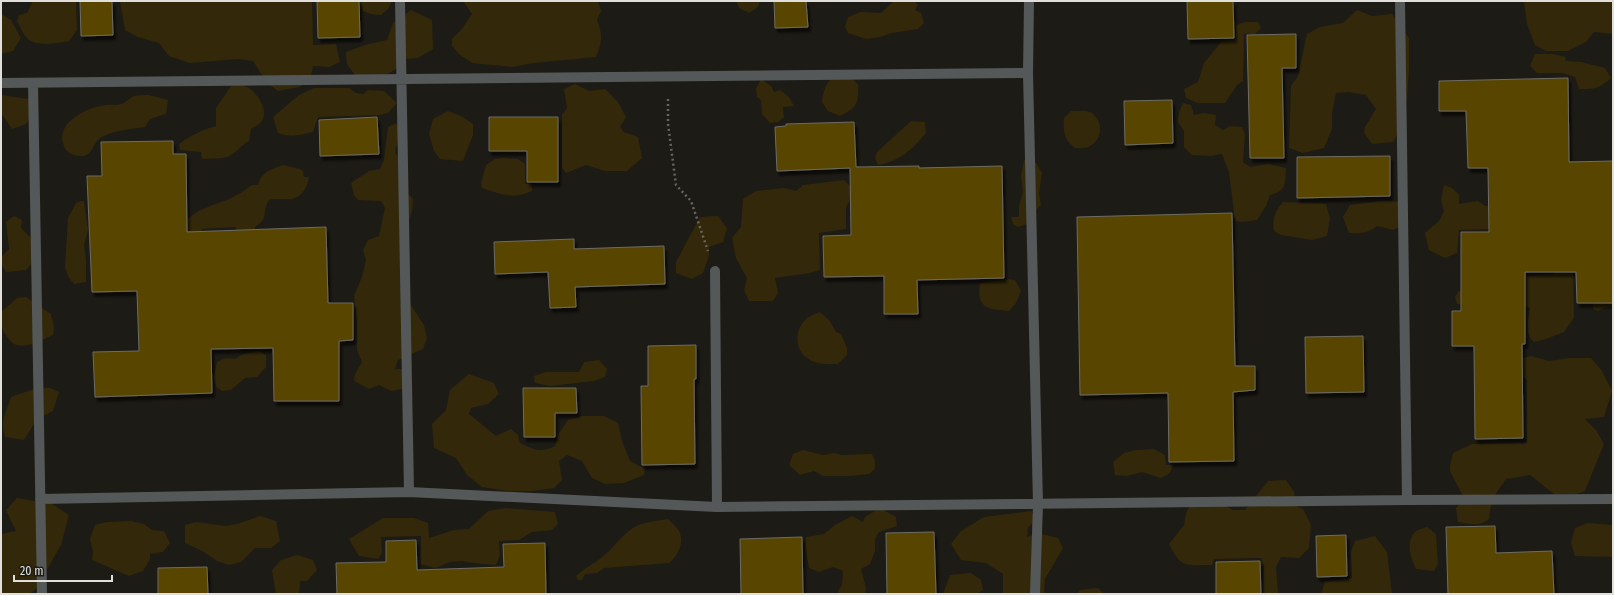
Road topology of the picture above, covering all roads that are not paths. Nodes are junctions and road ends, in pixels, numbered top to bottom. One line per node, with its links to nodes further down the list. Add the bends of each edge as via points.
1 (400, 1): 5 (street)
2 (1029, 1): 4 (street)
3 (1400, 1): 11 (street)
4 (1028, 73): 5 (street); 13 (street)
5 (401, 81): 7 (street); 9 (street)
6 (1, 83): 7 (street)
7 (33, 83): 10 (street)
8 (715, 271): 14 (street)
9 (409, 492): 10 (street); 14 (street)
10 (40, 499): 15 (street)
11 (1407, 500): 12 (street); 13 (street)
12 (1613, 500)
13 (1038, 504): 14 (street); 16 (street)
14 (717, 507)
15 (42, 594)
16 (1035, 594)

